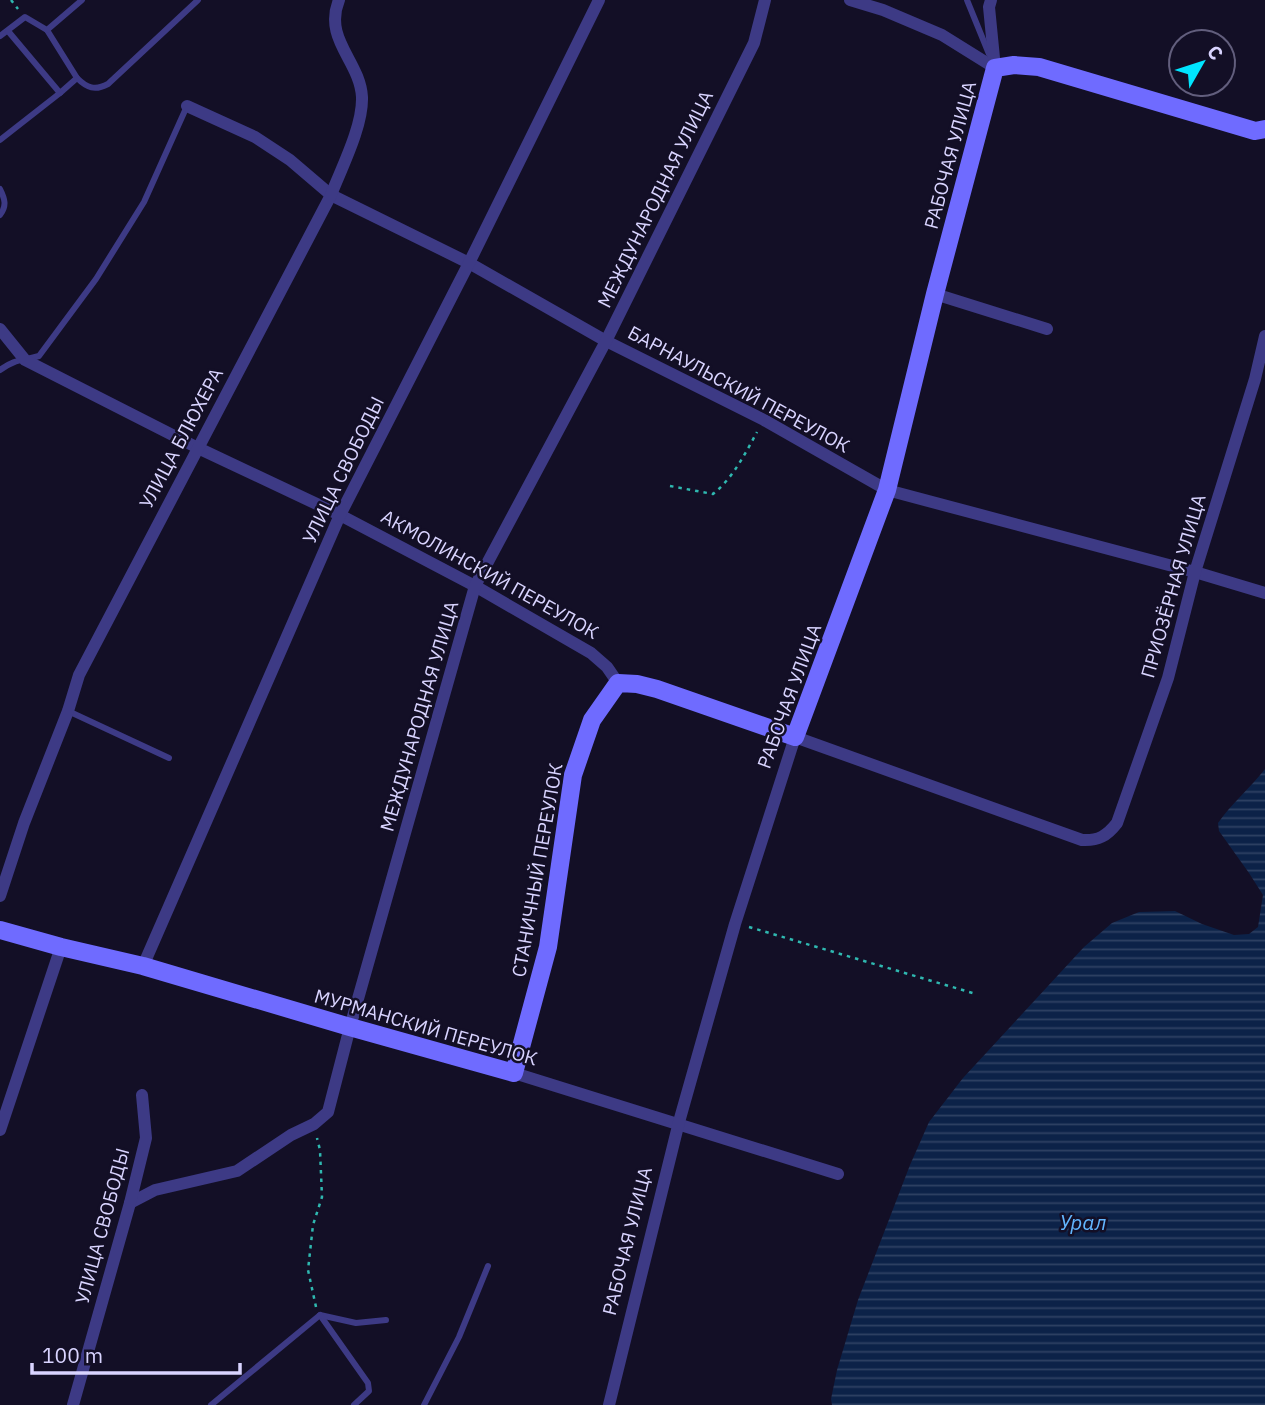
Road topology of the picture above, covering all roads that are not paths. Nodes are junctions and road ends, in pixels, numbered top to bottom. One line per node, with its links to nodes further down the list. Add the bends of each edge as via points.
1 (82, 0): 9 (lane)
2 (198, 0): 13 (lane, via 108,84 93,88)
3 (339, 0): 19 (street, УЛИЦА БЛЮХЕРА, via 335,30 358,78 362,98 359,123)
4 (598, 0): 21 (street, УЛИЦА СВОБОДЫ)
5 (765, 0): 26 (street, МЕЖДУНАРОДНАЯ УЛИЦА, via 754,43)
6 (850, 0): 12 (street, via 942,35)
7 (967, 0): 12 (lane)
8 (990, 0): 12 (street, РАБОЧАЯ УЛИЦА)
9 (47, 30): 10 (lane, via 24,17); 13 (lane)
10 (8, 31): 11 (lane); 14 (lane)
11 (0, 36)
12 (995, 68): 16 (street, via 1040,67 1255,131); 22 (street, РАБОЧАЯ УЛИЦА)
13 (77, 78): 14 (lane)
14 (60, 93): 17 (lane)
15 (187, 106): 19 (street, БАРНАУЛЬСКИЙ ПЕРЕУЛОК, via 255,137); 27 (lane, via 144,202 96,279 39,356)
16 (1265, 129)
17 (0, 140)
18 (0, 189): 20 (lane, via 5,197)
19 (331, 195): 21 (street, БАРНАУЛЬСКИЙ ПЕРЕУЛОК); 29 (street, УЛИЦА БЛЮХЕРА)
20 (0, 215)
21 (469, 263): 26 (street, БАРНАУЛЬСКИЙ ПЕРЕУЛОК); 31 (street, УЛИЦА СВОБОДЫ)
22 (935, 295): 24 (street); 30 (street, РАБОЧАЯ УЛИЦА)
23 (0, 329): 27 (street, АКМОЛИНСКИЙ ПЕРЕУЛОК)
24 (1048, 329)
25 (1265, 336): 32 (street, ПРИОЗЁРНАЯ УЛИЦА)
26 (606, 341): 30 (street, БАРНАУЛЬСКИЙ ПЕРЕУЛОК, via 764,420); 33 (street, МЕЖДУНАРОДНАЯ УЛИЦА)
27 (25, 360): 28 (lane, via 12,361); 29 (street, АКМОЛИНСКИЙ ПЕРЕУЛОК)
28 (0, 370)
29 (198, 448): 31 (street, АКМОЛИНСКИЙ ПЕРЕУЛОК); 36 (street, УЛИЦА БЛЮХЕРА, via 79,675)
30 (887, 490): 32 (street, БАРНАУЛЬСКИЙ ПЕРЕУЛОК); 37 (street, РАБОЧАЯ УЛИЦА)
31 (340, 515): 33 (street, АКМОЛИНСКИЙ ПЕРЕУЛОК); 42 (street, УЛИЦА СВОБОДЫ)
32 (1195, 572): 34 (street, БАРНАУЛЬСКИЙ ПЕРЕУЛОК); 37 (street, ПРИОЗЁРНАЯ УЛИЦА, via 1164,690 1116,823 1101,838 1082,840)
33 (475, 586): 35 (street, АКМОЛИНСКИЙ ПЕРЕУЛОК, via 591,653); 43 (street, МЕЖДУНАРОДНАЯ УЛИЦА)
34 (1265, 593)
35 (618, 683): 37 (street, via 657,689); 44 (street, СТАНИЧНЫЙ ПЕРЕУЛОК, via 592,720 573,775 548,947)
36 (68, 711): 38 (lane); 39 (street, УЛИЦА БЛЮХЕРА)
37 (795, 737): 46 (street, РАБОЧАЯ УЛИЦА)
38 (169, 758)
39 (0, 896)
40 (0, 930): 41 (street, МУРМАНСКИЙ ПЕРЕУЛОК)
41 (61, 947): 42 (street, МУРМАНСКИЙ ПЕРЕУЛОК); 47 (street)
42 (143, 966): 43 (street, МУРМАНСКИЙ ПЕРЕУЛОК)
43 (350, 1027): 44 (street, МУРМАНСКИЙ ПЕРЕУЛОК); 49 (street, МЕЖДУНАРОДНАЯ УЛИЦА, via 328,1112 314,1125 237,1171 155,1190)
44 (514, 1073): 46 (street, МУРМАНСКИЙ ПЕРЕУЛОК)
45 (142, 1096): 49 (street, УЛИЦА СВОБОДЫ, via 146,1138)
46 (678, 1124): 48 (street, МУРМАНСКИЙ ПЕРЕУЛОК); 57 (street, РАБОЧАЯ УЛИЦА)
47 (0, 1130)
48 (838, 1174)
49 (130, 1203): 54 (street, УЛИЦА СВОБОДЫ)
50 (488, 1266): 53 (lane)
51 (320, 1315): 52 (lane, via 356,1323); 55 (lane); 56 (lane, via 368,1383 369,1391)
52 (386, 1320)
53 (427, 1403)
54 (73, 1405)
55 (211, 1405)
56 (354, 1405)
57 (609, 1405)

